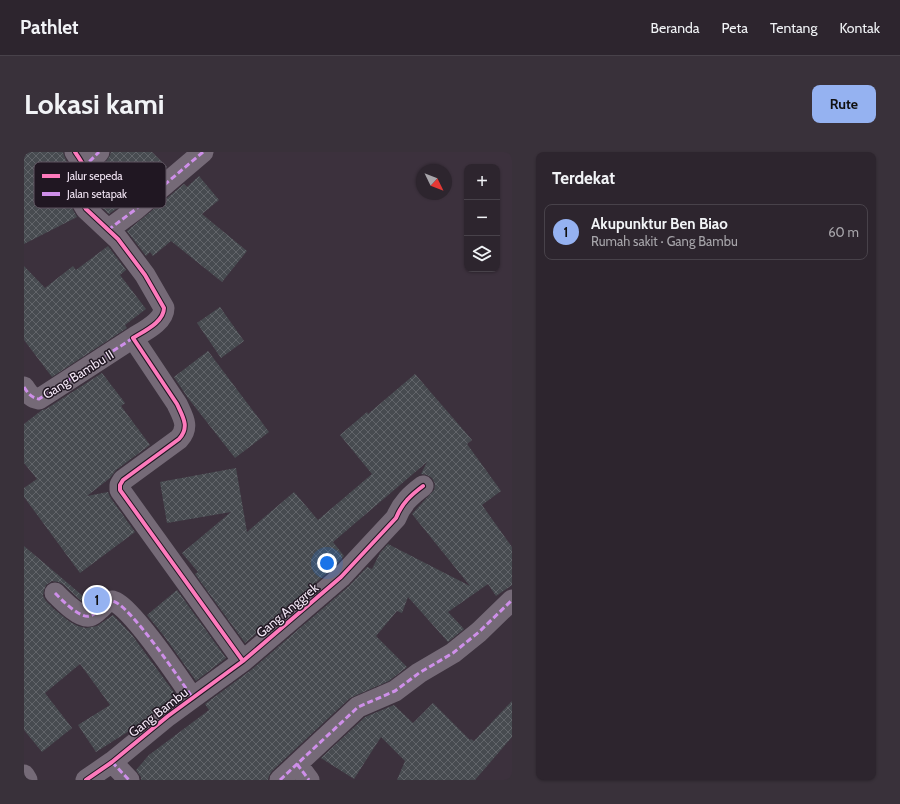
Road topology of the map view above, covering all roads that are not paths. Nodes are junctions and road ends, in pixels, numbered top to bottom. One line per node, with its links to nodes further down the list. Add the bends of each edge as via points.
1 (99, 152): 3 (street)
2 (203, 152): 4 (street)
3 (79, 160)
4 (166, 183)
5 (85, 208): 7 (street)
6 (137, 208): 7 (street)
7 (108, 230): 8 (street, via 118,239 144,275 164,308 158,321)
8 (134, 338): 9 (street, Gang Bambu II, via 38,399 31,396); 13 (street, via 177,404 186,427 179,439 123,480 120,490)
9 (24, 387)
10 (423, 486): 13 (street, Gang Anggrek, via 408,498 400,507 396,518 341,577)
11 (55, 594): 14 (street, via 82,616 94,614 106,602 112,601 121,606 146,633)
12 (512, 600): 16 (street, via 453,653 419,673 396,691 358,706)
13 (243, 660): 14 (street, Gang Bambu)
14 (192, 697): 15 (street, Gang Bambu)
15 (112, 762): 19 (street, Gang Bambu); 20 (street)
16 (297, 764): 21 (street); 22 (street)
17 (24, 775): 18 (street)
18 (27, 780)
19 (86, 780)
20 (129, 780)
21 (280, 780)
22 (310, 780)

